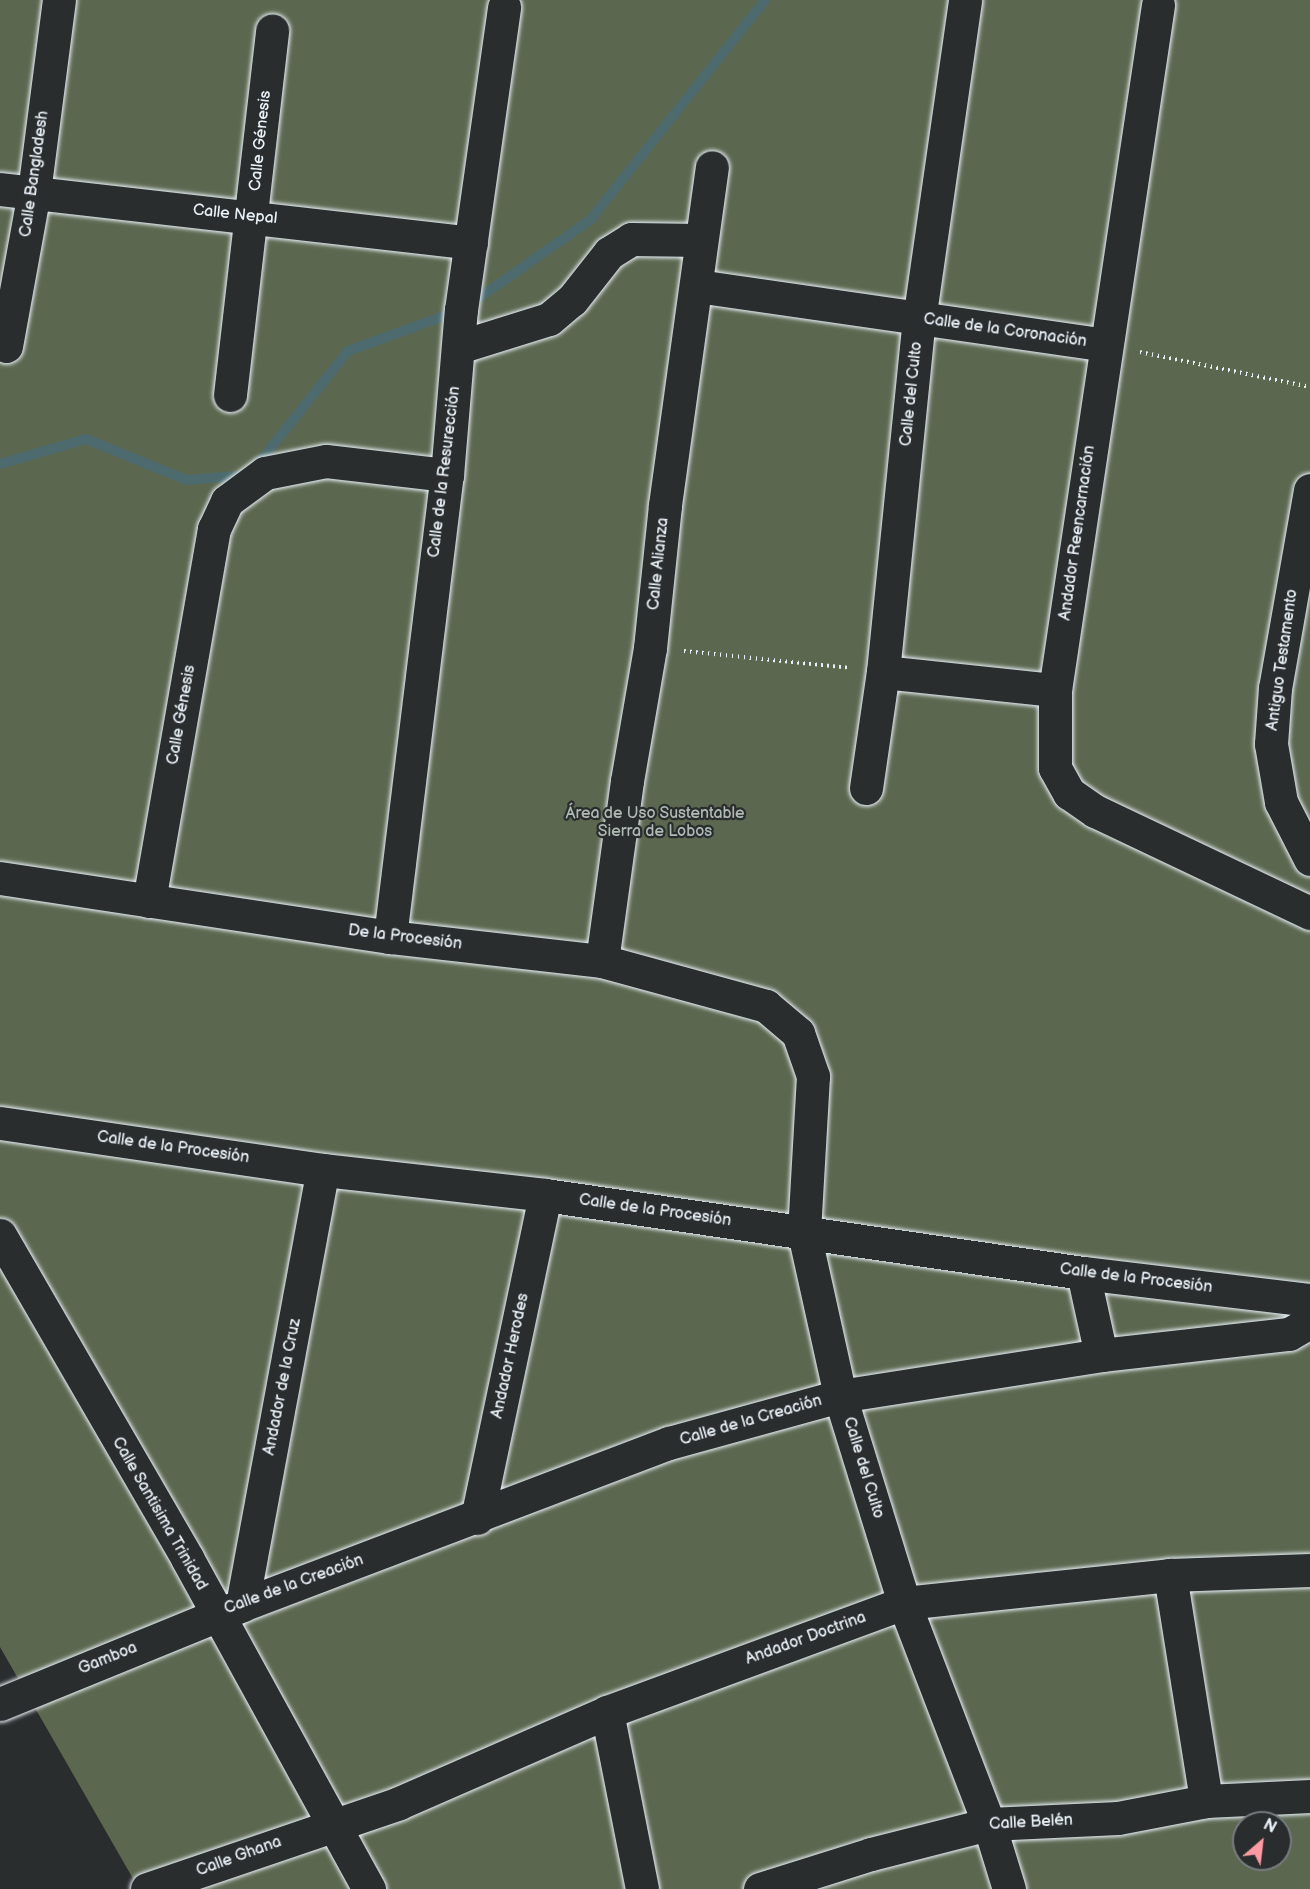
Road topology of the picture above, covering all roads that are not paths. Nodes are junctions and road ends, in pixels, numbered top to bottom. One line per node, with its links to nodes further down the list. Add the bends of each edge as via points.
1 (59, 0): 8 (street, Calle Bangladesh)
2 (965, 0): 13 (street, Calle del Culto)
3 (1158, 5): 14 (street, Andador Reencarnación)
4 (504, 7): 11 (street, Calle de la Resurección)
5 (272, 30): 9 (street, Calle Génesis)
6 (712, 167): 10 (street, Calle Alianza)
7 (0, 189): 8 (street, Calle Nepal)
8 (34, 192): 9 (street, Calle Nepal); 15 (street, Calle Bangladesh)
9 (253, 217): 11 (street, Calle Nepal); 17 (street, Calle Génesis)
10 (701, 240): 12 (street, Calle Alianza); 16 (street, via 631,239 609,254 572,300 549,319)
11 (471, 243): 16 (street, Calle de la Resurección)
12 (697, 286): 13 (street, Calle de la Coronación); 28 (street, Calle Alianza, via 665,506 650,648)
13 (919, 320): 14 (street, Calle de la Coronación); 20 (street, Calle del Culto)
14 (1106, 345): 21 (street, Andador Reencarnación)
15 (6, 346)
16 (459, 347): 18 (street, Calle de la Resurección)
17 (230, 394)
18 (447, 475): 25 (street, Calle Génesis, via 326,461 265,473 227,501 214,529); 27 (street, Calle de la Resurección)
19 (1310, 490): 23 (street, Antiguo Testamento, via 1275,688 1270,744 1281,802)
20 (883, 672): 21 (street); 22 (street, Calle del Culto)
21 (1055, 690): 26 (street, Andador Reencarnación, via 1055,768 1069,793 1095,811)
22 (866, 788)
23 (1310, 859)
24 (0, 878): 25 (street, De la Procesión)
25 (149, 901): 27 (street, De la Procesión)
26 (1310, 913)
27 (390, 937): 28 (street, De la Procesión)
28 (602, 961): 29 (street, De la Procesión, via 766,1006)
29 (798, 1033): 33 (street, Calle del Culto, via 813,1076)
30 (0, 1123): 31 (street, Calle de la Procesión)
31 (323, 1170): 32 (street, Calle de la Procesión); 44 (street, Andador de la Cruz)
32 (545, 1195): 33 (street, Calle de la Procesión); 40 (street, Andador Herodes)
33 (804, 1233): 35 (street, Calle de la Procesión); 39 (street, Calle del Culto)
34 (0, 1235): 44 (street, Calle Santisima Trinidad)
35 (1083, 1273): 36 (street, Calle de la Procesión); 38 (street)
36 (1310, 1300)
37 (1310, 1322): 38 (street, Calle de la Creación, via 1288,1334)
38 (1101, 1355): 39 (street, Calle de la Creación)
39 (840, 1396): 40 (street, Calle de la Creación, via 669,1443); 43 (street, Calle del Culto)
40 (477, 1518): 44 (street, Calle de la Creación)
41 (1310, 1570): 42 (street, Andador Doctrina)
42 (1170, 1575): 43 (street, Andador Doctrina); 48 (street)
43 (904, 1603): 46 (street, Andador Doctrina); 50 (street, Calle del Culto)
44 (229, 1610): 45 (street, Gamboa); 49 (street, Calle Santisima Trinidad)
45 (0, 1704)
46 (607, 1712): 49 (street, Andador Doctrina, via 399,1803); 53 (street)
47 (1310, 1796): 48 (street, Calle Belén)
48 (1206, 1801): 50 (street, Calle Belén, via 1118,1818)
49 (330, 1824): 51 (street, Calle Ghana); 52 (street, Calle Santisima Trinidad)
50 (989, 1824): 54 (street, Calle Belén, via 871,1854); 55 (street, Calle del Culto)
51 (147, 1889)
52 (369, 1889)
53 (642, 1889)
54 (760, 1889)
55 (1009, 1889)

